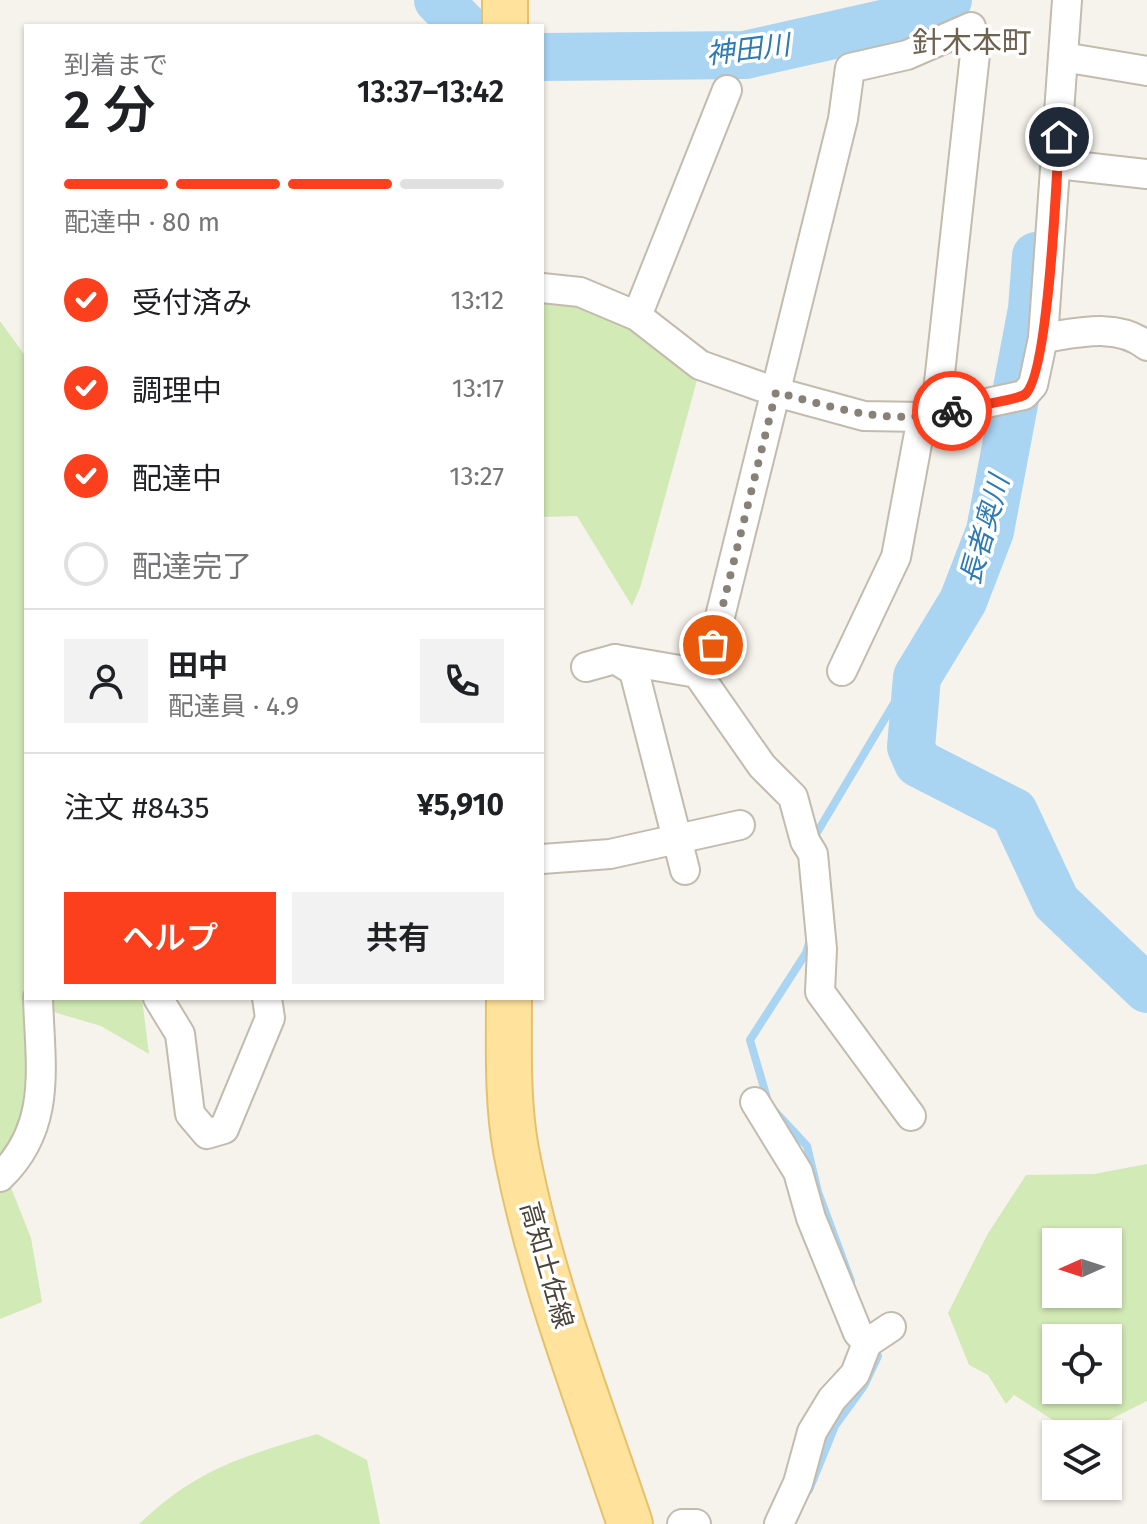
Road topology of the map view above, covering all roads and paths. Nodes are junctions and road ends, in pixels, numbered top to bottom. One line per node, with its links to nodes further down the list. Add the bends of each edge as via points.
1 (505, 0): 3 (main road)
2 (1067, 0): 4 (street)
3 (505, 24)
4 (1063, 57): 5 (street); 7 (street)
5 (1147, 71)
6 (727, 90): 10 (street)
7 (1057, 164): 8 (street); 11 (street)
8 (1147, 174)
9 (544, 288): 10 (street, via 580,292)
10 (637, 316): 13 (street, via 700,365)
11 (1043, 338): 12 (street, via 1097,329 1138,338); 14 (street, via 1033,385 1016,396)
12 (1147, 346)
13 (776, 392): 14 (street, via 864,416); 14 (street, via 843,119 850,68 907,55 971,27 976,45 937,401); 15 (street)
14 (931, 415): 18 (street, via 896,557)
15 (713, 645)
16 (615, 659): 17 (street); 20 (street, via 634,671); 28 (street, via 697,673 762,766 793,797 809,847 822,949 820,992)
17 (586, 667)
18 (842, 671)
19 (740, 825): 20 (street)
20 (677, 839): 21 (street, via 610,854); 22 (street)
21 (544, 859)
22 (685, 870)
23 (38, 1000): 29 (street, via 41,1101 33,1133)
24 (159, 1000): 25 (street, via 180,1034 190,1114 207,1134 224,1129 270,1018)
25 (267, 1000)
26 (509, 1000): 32 (main road, 高知土佐線, via 516,1149 549,1281)
27 (755, 1102): 31 (street, via 798,1172 811,1218 858,1333)
28 (911, 1116)
29 (0, 1177)
30 (891, 1327): 31 (street)
31 (867, 1343): 35 (street, via 855,1374 812,1432 798,1483)
32 (630, 1524)
33 (682, 1524): 34 (street)
34 (696, 1524)
35 (779, 1524)

